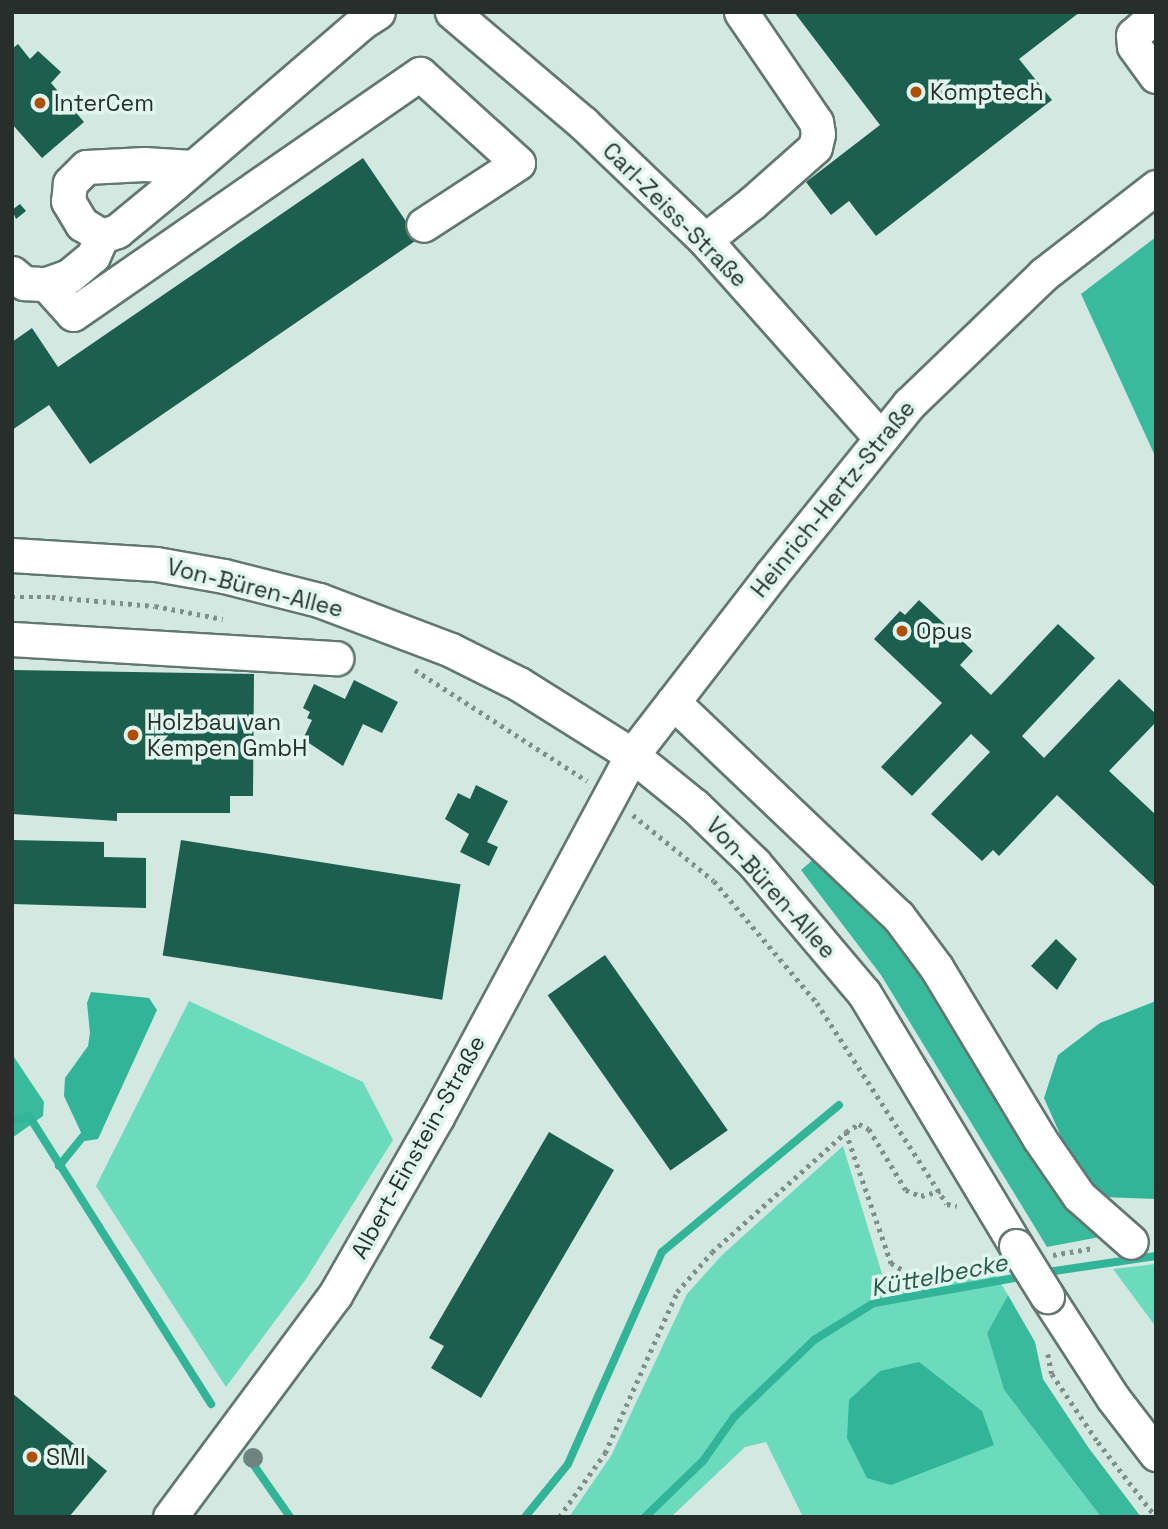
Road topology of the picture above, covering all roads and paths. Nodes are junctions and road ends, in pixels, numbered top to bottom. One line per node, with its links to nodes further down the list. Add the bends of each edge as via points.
1 (378, 12): 6 (street)
2 (453, 12): 10 (street, Carl-Zeiss-Straße, via 583,123)
3 (741, 12): 10 (street, via 816,122 818,134 815,147)
4 (1156, 15): 5 (street, via 1133,35 1134,46)
5 (1156, 76)
6 (192, 167): 9 (street, via 117,231); 9 (street, via 86,167 71,183 68,201 82,224)
7 (1156, 187): 13 (street, Heinrich-Hertz-Straße, via 1044,274)
8 (423, 225): 12 (street, via 518,163 420,74 73,314)
9 (102, 236): 12 (street, via 93,256 69,276)
10 (705, 240): 13 (street, Carl-Zeiss-Straße)
11 (12, 273): 12 (street, via 24,283)
12 (46, 284)
13 (880, 437): 17 (street, Heinrich-Hertz-Straße)
14 (12, 555): 18 (street, Von-Büren-Allee, via 156,564 319,600 452,650 519,684)
15 (12, 639): 16 (street)
16 (336, 658)
17 (673, 702): 18 (street, Heinrich-Hertz-Straße); 23 (street, via 898,916 936,967 1039,1139 1079,1196)
18 (632, 755): 19 (street, Albert-Einstein-Straße); 24 (street, Von-Büren-Allee, via 695,806 754,863 864,993)
19 (608, 795): 21 (path, via 714,881 817,1003); 27 (street, Albert-Einstein-Straße, via 437,1116 335,1295)
20 (846, 1132): 21 (path, via 859,1124 869,1129 906,1190 921,1196); 24 (path, via 891,1263 911,1275); 28 (path, via 712,1252 677,1292 605,1453)
21 (940, 1191): 22 (path, via 947,1204)
22 (963, 1208)
23 (1131, 1242): 24 (path)
24 (1021, 1256): 26 (street, Von-Büren-Allee, bridge, via 1113,1398)
25 (1045, 1341): 29 (path, via 1052,1374)
26 (1156, 1454)
27 (170, 1517)
28 (559, 1517)
29 (1156, 1517)

